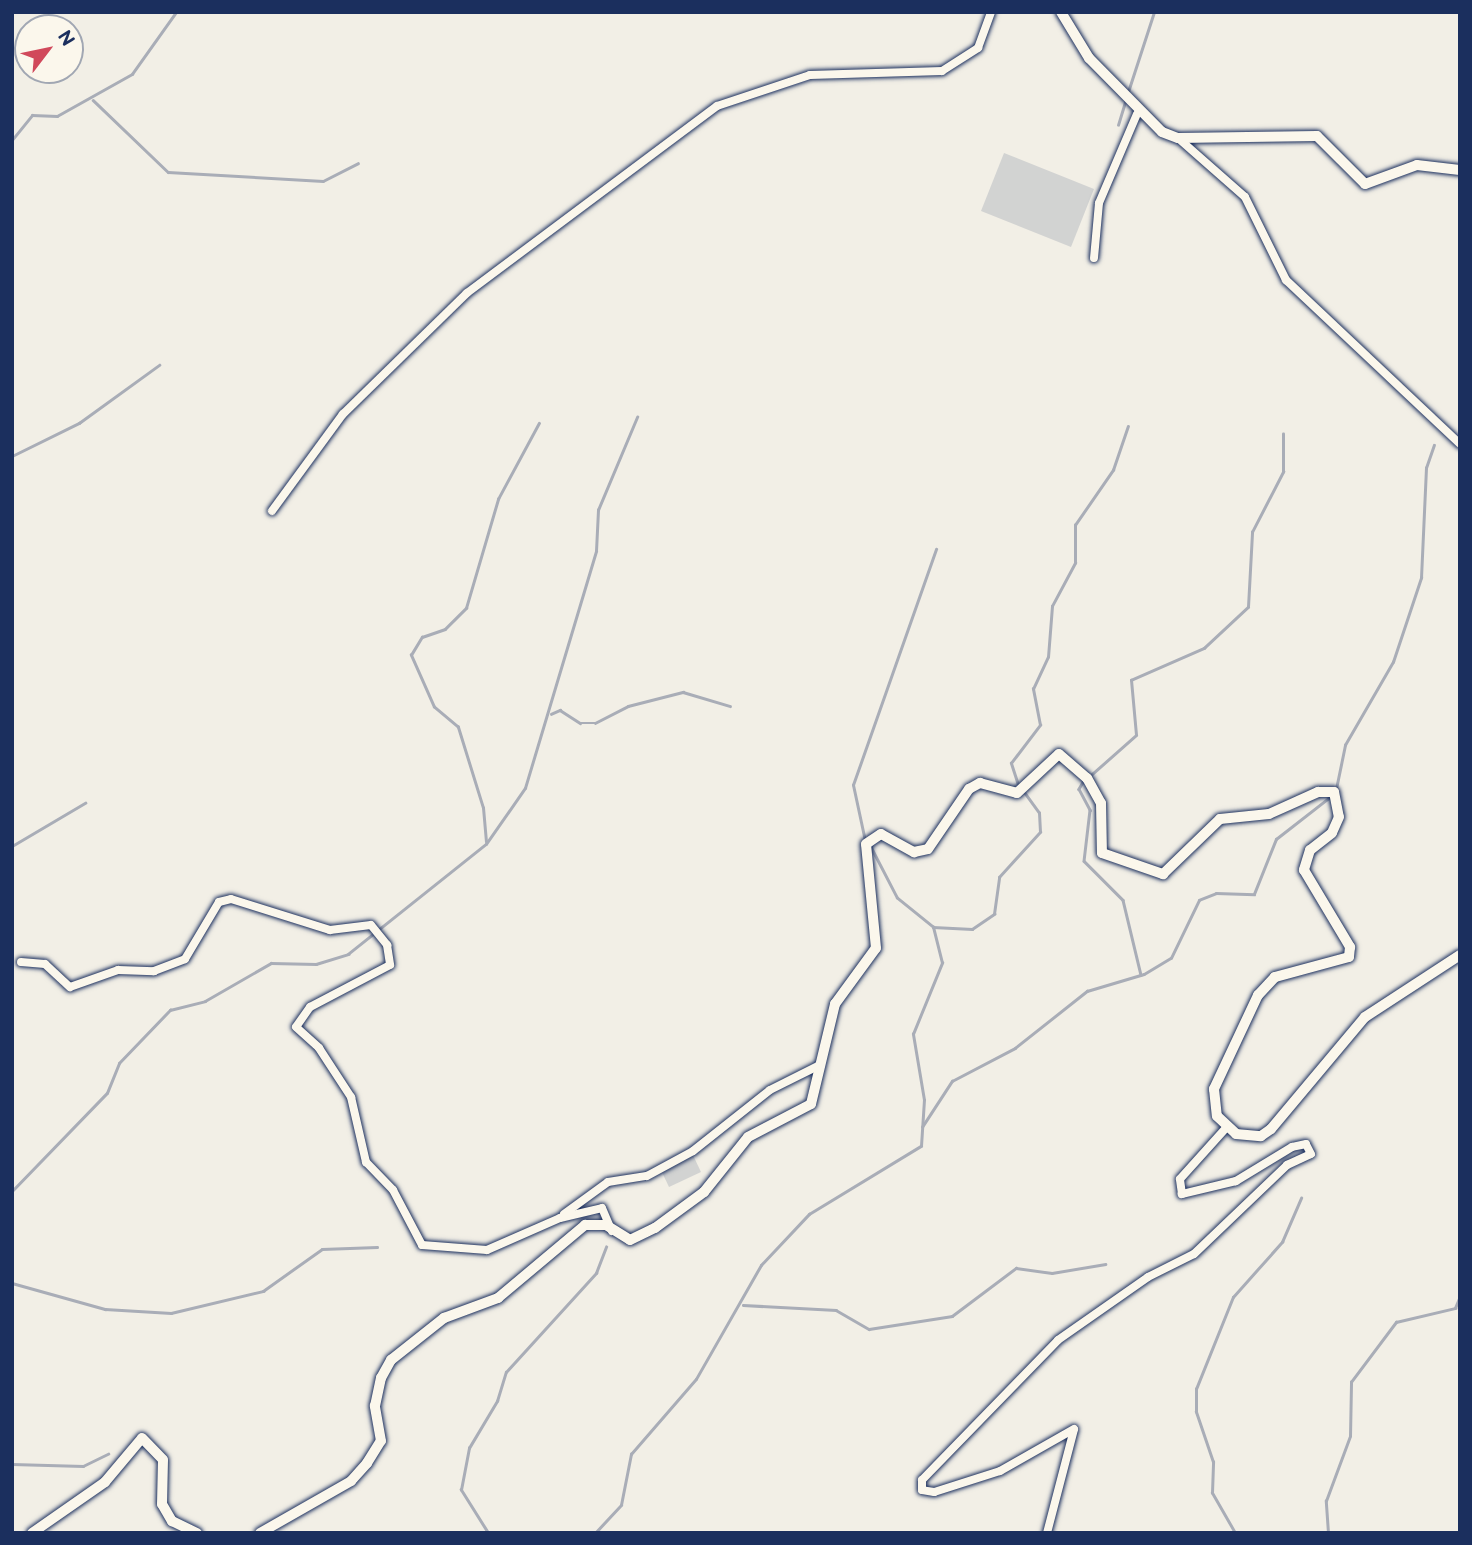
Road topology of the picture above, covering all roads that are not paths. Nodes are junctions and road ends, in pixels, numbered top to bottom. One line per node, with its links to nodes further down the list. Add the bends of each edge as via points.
1 (991, 12): 8 (street, via 978,48 942,71 810,75 718,106 467,293 343,414)
2 (1061, 12): 3 (street, via 1089,58)
3 (1137, 114): 4 (street); 6 (street, via 1099,203)
4 (1178, 138): 5 (street, via 1317,136 1365,184 1417,165); 7 (street, via 1245,197 1286,280)
5 (1460, 170)
6 (1094, 258)
7 (1460, 444)
8 (272, 511)
9 (1460, 955): 12 (street, via 1365,1017 1261,1136)
10 (21, 962): 13 (street, via 45,964 70,987 118,970 154,971 185,959 219,902 231,899 330,930 377,928 390,965 310,1007 296,1027 319,1048 351,1097 366,1162 393,1190 412,1232 428,1249 487,1250)
11 (820, 1065): 12 (street, via 835,1004 876,948 866,878 866,844 872,837 881,834 914,852 928,849 969,789 990,783 1007,795 1017,793 1059,754 1087,778 1101,803 1102,853 1163,874 1220,819 1269,814 1326,789 1339,803 1339,817 1332,833 1310,850 1304,870 1350,947 1349,957 1275,978 1258,995 1214,1089 1214,1108); 13 (street, via 759,1098 693,1151 647,1176 608,1182); 14 (street, via 811,1104 748,1137 704,1192 630,1240)
12 (1226, 1128): 18 (street, via 1180,1179 1182,1194 1236,1181 1292,1147 1306,1144 1311,1154 1287,1165 1194,1254 1148,1277 1058,1340 922,1480 922,1490 934,1492 1000,1471 1056,1433 1074,1429)
13 (560, 1218): 14 (street, via 602,1209)
14 (612, 1231): 17 (street, via 595,1222 585,1225 498,1298 444,1318 391,1360 375,1406 381,1441 367,1462 351,1482)
15 (32, 1533): 16 (street, via 105,1482 142,1438 163,1460 162,1504 172,1521)
16 (197, 1533)
17 (260, 1533)
18 (1047, 1533)

